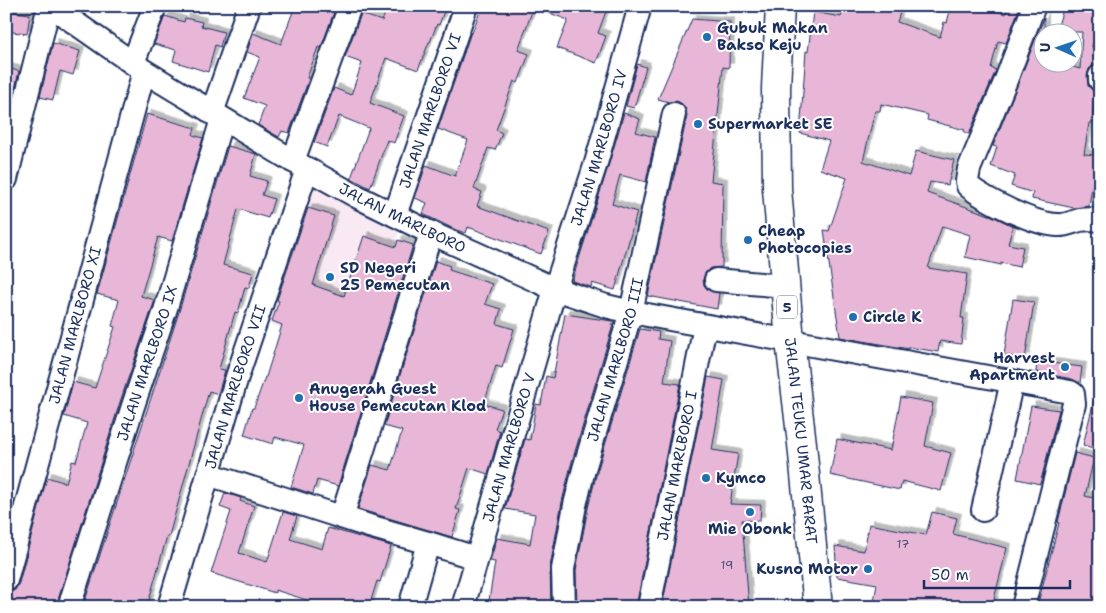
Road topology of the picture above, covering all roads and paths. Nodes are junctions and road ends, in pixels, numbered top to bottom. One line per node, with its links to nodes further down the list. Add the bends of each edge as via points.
1 (50, 6): 9 (street, JALAN MARLBORO); 15 (street)
2 (155, 6): 9 (street, JALAN MARLBORO XI)
3 (249, 6): 13 (street, JALAN MARLBORO IX)
4 (350, 6): 14 (street, JALAN MARLBORO VII)
5 (466, 6): 16 (street, JALAN MARLBORO VI)
6 (640, 6): 21 (street, JALAN MARLBORO IV, via 596,163)
7 (780, 6): 20 (highway, JALAN TEUKU UMAR BARAT / 5, via 776,146)
8 (1034, 6): 17 (street, via 969,169 968,186 995,203 1047,223 1065,225 1082,220)
9 (138, 67): 13 (street, JALAN MARLBORO); 31 (street, JALAN MARLBORO XI)
10 (1100, 76): 11 (street)
11 (1100, 80)
12 (674, 114): 22 (street, JALAN MARLBORO III)
13 (217, 116): 14 (street, JALAN MARLBORO); 32 (street, JALAN MARLBORO IX, via 166,311)
14 (300, 165): 16 (street, JALAN MARLBORO); 26 (street, JALAN MARLBORO VII)
15 (6, 179)
16 (395, 215): 18 (street, JALAN MARLBORO)
17 (1100, 220)
18 (430, 232): 21 (street, JALAN MARLBORO); 28 (street)
19 (716, 280): 20 (street)
20 (785, 286): 24 (highway, JALAN TEUKU UMAR BARAT / 5)
21 (555, 289): 22 (street, JALAN MARLBORO); 30 (street, JALAN MARLBORO V)
22 (631, 312): 23 (street, JALAN MARLBORO); 36 (street, JALAN MARLBORO III, via 575,505 563,569)
23 (704, 326): 24 (street, JALAN MARLBORO); 37 (street, JALAN MARLBORO I)
24 (790, 342): 25 (street, JALAN MARLBORO); 38 (highway, JALAN TEUKU UMAR BARAT / 5)
25 (1012, 381): 27 (street); 39 (street, JALAN MARLBORO, via 1070,392 1074,397)
26 (208, 474): 28 (street); 33 (street, JALAN MARLBORO VII)
27 (983, 510)
28 (342, 517): 29 (street)
29 (428, 543): 30 (street); 34 (street)
30 (476, 558): 35 (street, JALAN MARLBORO V)
31 (6, 580)
32 (69, 607)
33 (169, 607)
34 (410, 607)
35 (463, 607)
36 (564, 607)
37 (649, 607)
38 (818, 607)
39 (1023, 607)

